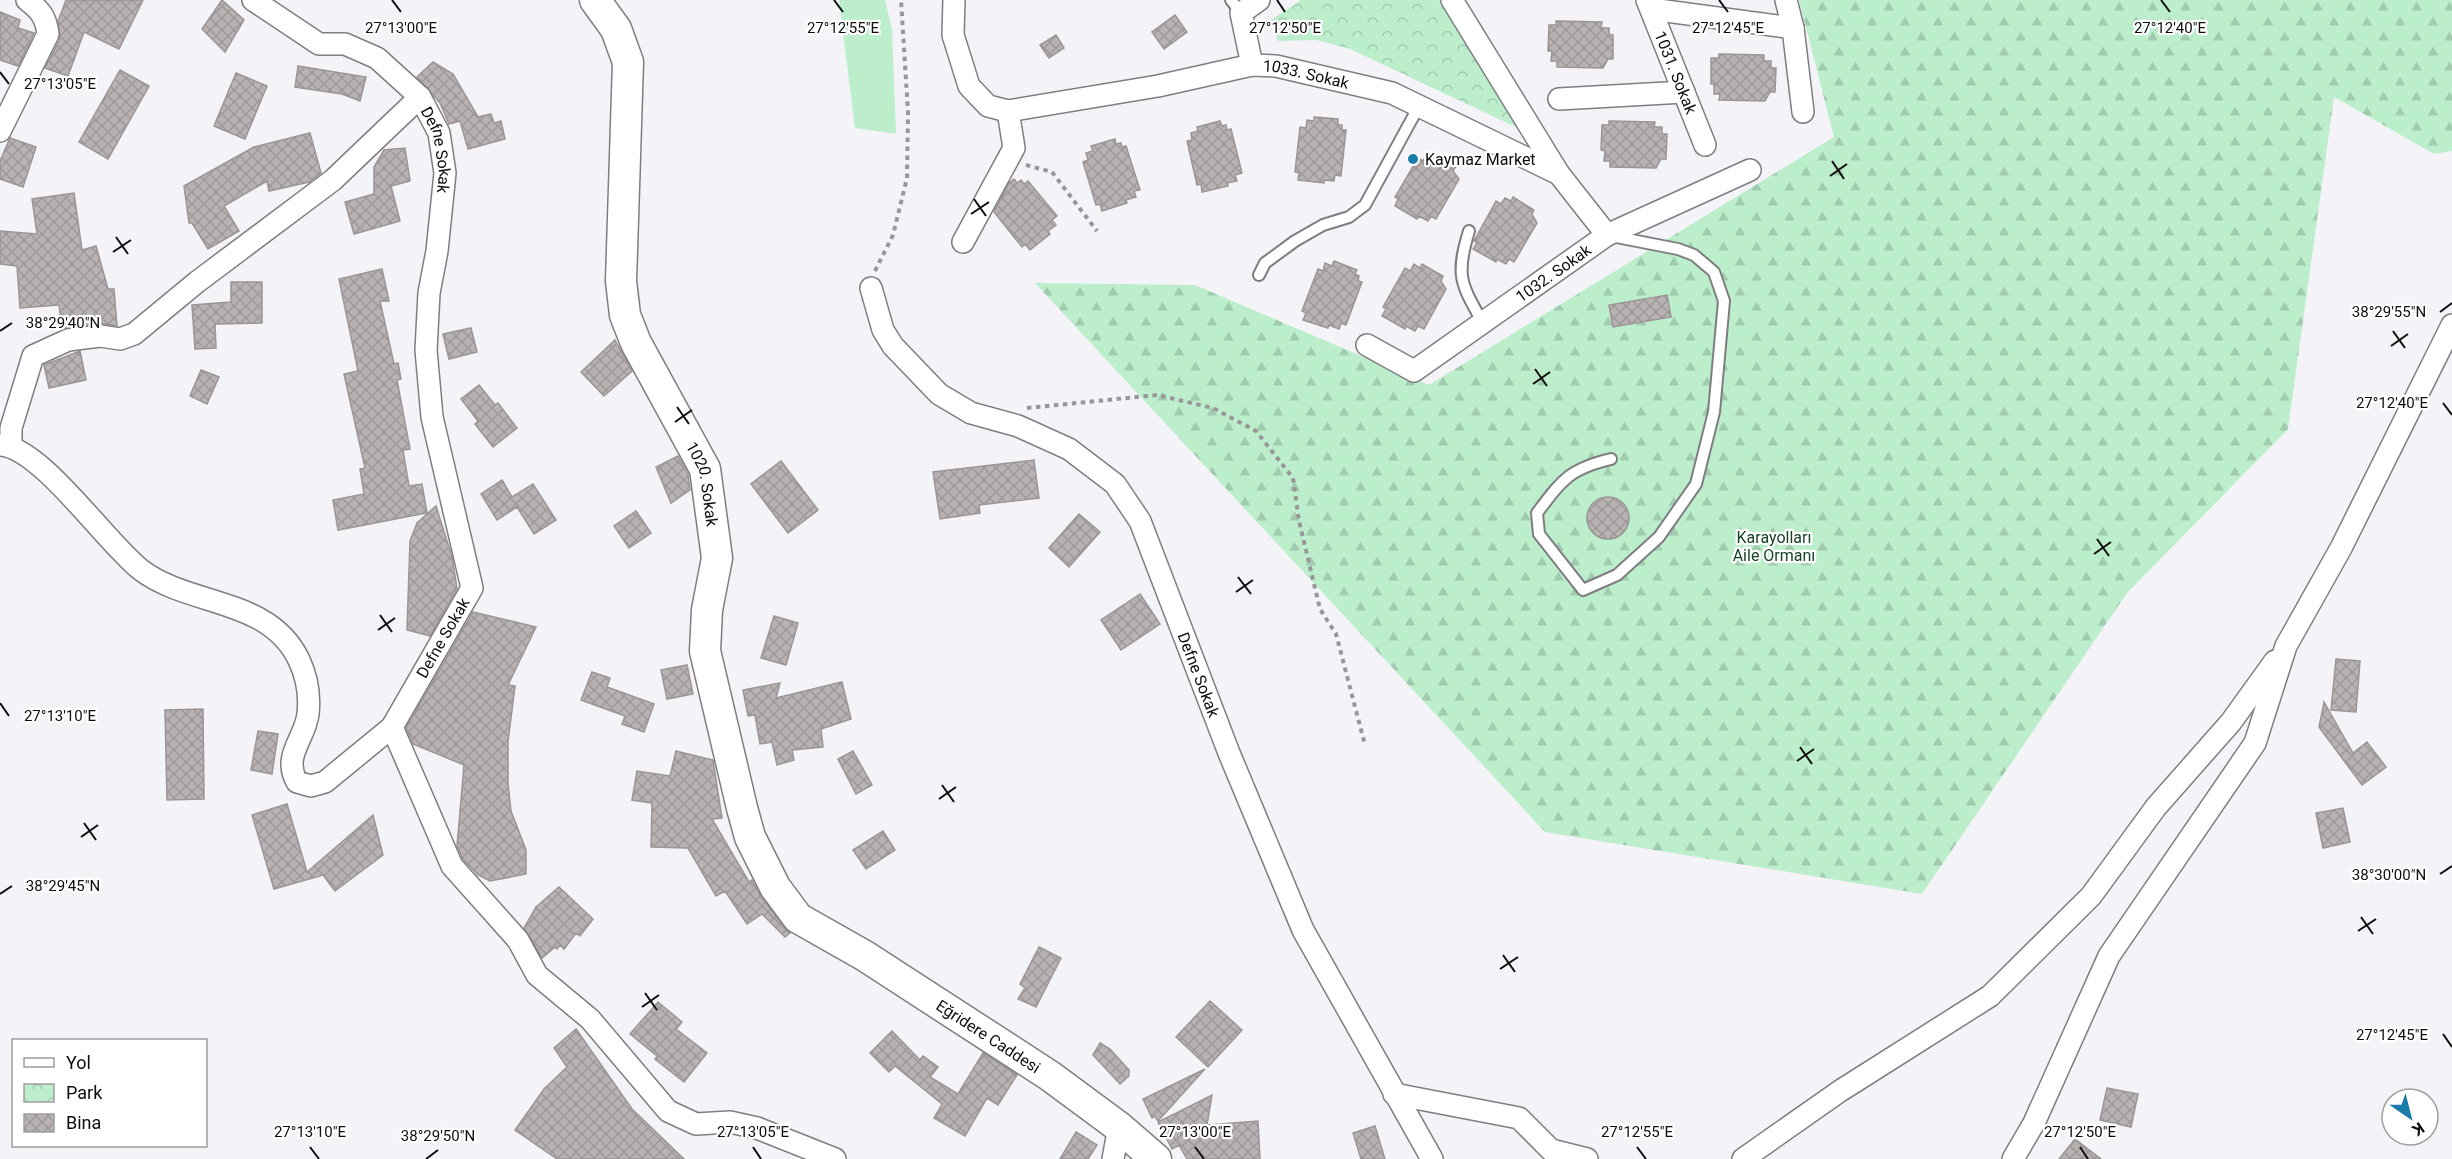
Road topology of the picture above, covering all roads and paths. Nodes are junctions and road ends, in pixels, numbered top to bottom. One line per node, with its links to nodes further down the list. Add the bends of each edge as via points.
1 (27, 0): 19 (street, via 46,19 48,34)
2 (253, 0): 14 (street, Defne Sokak, via 319,44 345,44 377,58)
3 (595, 0): 39 (street, 1020. Sokak, via 616,29 628,62 621,281 625,315 636,343 705,469 717,558 707,610 705,651 715,701 750,837 775,887 798,918)
4 (901, 0): 29 (path, via 908,112 907,178 892,235)
5 (954, 0): 17 (street, via 953,35 969,86 988,106)
6 (1259, 0): 10 (street)
7 (1452, 0): 23 (street)
8 (1786, 0): 11 (street)
9 (1649, 5): 11 (street); 13 (street, 1031. Sokak)
10 (1236, 6): 12 (street)
11 (1793, 28): 18 (street)
12 (1252, 65): 16 (street, 1033. Sokak, via 1276,66 1392,93); 17 (street, 1033. Sokak, via 1158,86)
13 (1684, 92): 15 (street); 20 (street, 1031. Sokak)
14 (420, 97): 34 (street, via 333,180 134,334 120,339 100,336 68,340 33,356); 37 (street, Defne Sokak, via 440,133 445,173 429,293 426,350 432,417 472,588)
15 (1558, 99)
16 (1419, 106): 23 (street, 1033. Sokak); 28 (lane, via 1365,205 1349,217 1323,225 1295,241 1265,263)
17 (1008, 111): 21 (street, via 1014,148)
18 (1803, 112)
19 (0, 131)
20 (1705, 145)
21 (1008, 160): 24 (path, via 1052,172); 27 (street)
22 (1750, 170): 26 (street, 1032. Sokak)
23 (1559, 174): 26 (street, 1033. Sokak)
24 (1097, 231)
25 (1469, 231): 30 (lane, via 1459,262 1464,289)
26 (1607, 235): 30 (street, 1032. Sokak); 35 (lane, via 1694,255 1713,272 1724,301 1714,412 1696,484 1659,537 1617,575 1583,590 1539,534 1537,513 1561,481 1585,465)
27 (963, 242)
28 (1259, 275)
29 (871, 288): 40 (street, Defne Sokak, via 883,330 893,346 939,394 971,413 1018,426 1069,449 1115,484 1140,521 1229,753 1303,930)
30 (1483, 323): 32 (street, 1032. Sokak, via 1414,371)
31 (2452, 325): 36 (street, via 2342,548)
32 (1367, 345)
33 (1025, 408): 38 (path, via 1157,394 1213,408 1256,430 1293,478 1320,609 1336,634)
34 (5, 445): 37 (street, via 50,476 142,571 170,585 240,608 275,629 299,659 308,686 308,715 292,758 291,770 297,782 311,786 325,782)
35 (1611, 459)
36 (2286, 646): 47 (street, via 2231,722 2156,807 2091,896 1990,996 1840,1091); 48 (street, via 2255,743 2109,956 2034,1123)
37 (393, 727): 42 (street, via 452,866 518,940 537,975 590,1019 668,1111 696,1124 730,1122 757,1128)
38 (1365, 745)
39 (813, 927): 41 (street, Eğridere Caddesi, via 933,999)
40 (1394, 1094): 45 (street, Defne Sokak); 46 (street, via 1519,1118 1551,1150)
41 (1119, 1127): 43 (street); 44 (street, Eğridere Caddesi)
42 (835, 1159)
43 (1113, 1159)
44 (1156, 1159)
45 (1432, 1159)
46 (1587, 1159)
47 (1743, 1159)
48 (2013, 1159)

